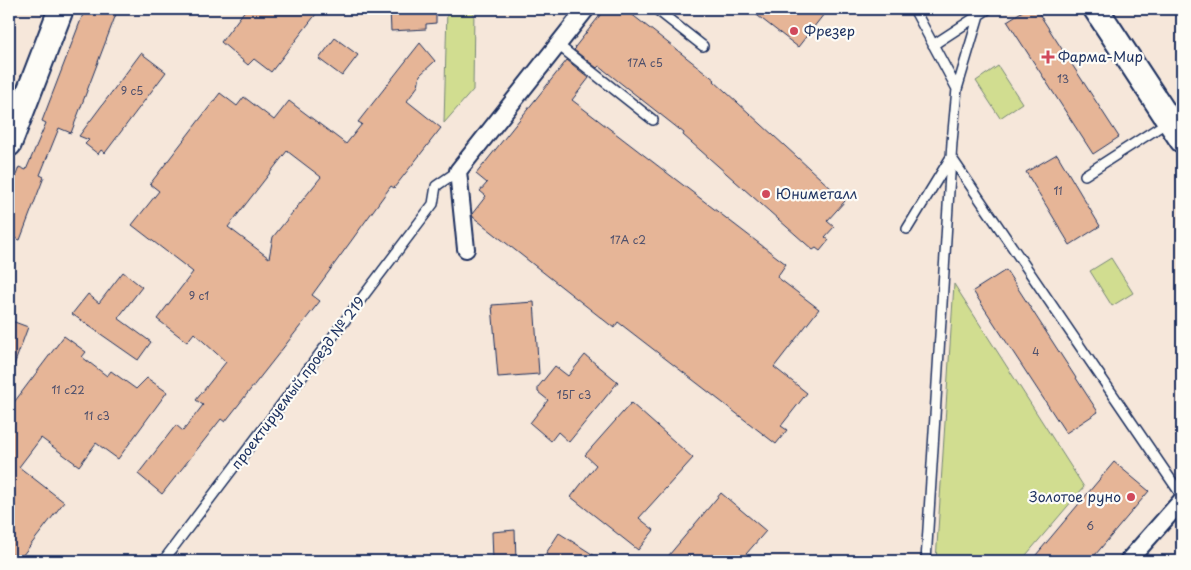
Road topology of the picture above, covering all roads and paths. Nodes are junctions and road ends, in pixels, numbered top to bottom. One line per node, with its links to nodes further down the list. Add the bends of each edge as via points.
1 (61, 9): 14 (street)
2 (586, 9): 8 (street)
3 (656, 9): 10 (lane)
4 (914, 9): 9 (lane)
5 (988, 9): 7 (lane)
6 (1096, 9): 13 (street)
7 (979, 15): 9 (lane); 11 (lane)
8 (558, 44): 12 (lane); 16 (street)
9 (933, 45): 11 (lane)
10 (703, 46)
11 (957, 89): 15 (lane)
12 (653, 120)
13 (1176, 130): 17 (lane)
14 (9, 144)
15 (951, 157): 18 (lane); 20 (lane); 23 (lane)
16 (458, 172): 19 (street); 22 (lane, проектируемый проезд № 219, via 436,186 433,204)
17 (1085, 175)
18 (907, 229)
19 (466, 249)
20 (1182, 496)
21 (1182, 500): 24 (street)
22 (163, 561)
23 (926, 561)
24 (1128, 561)

